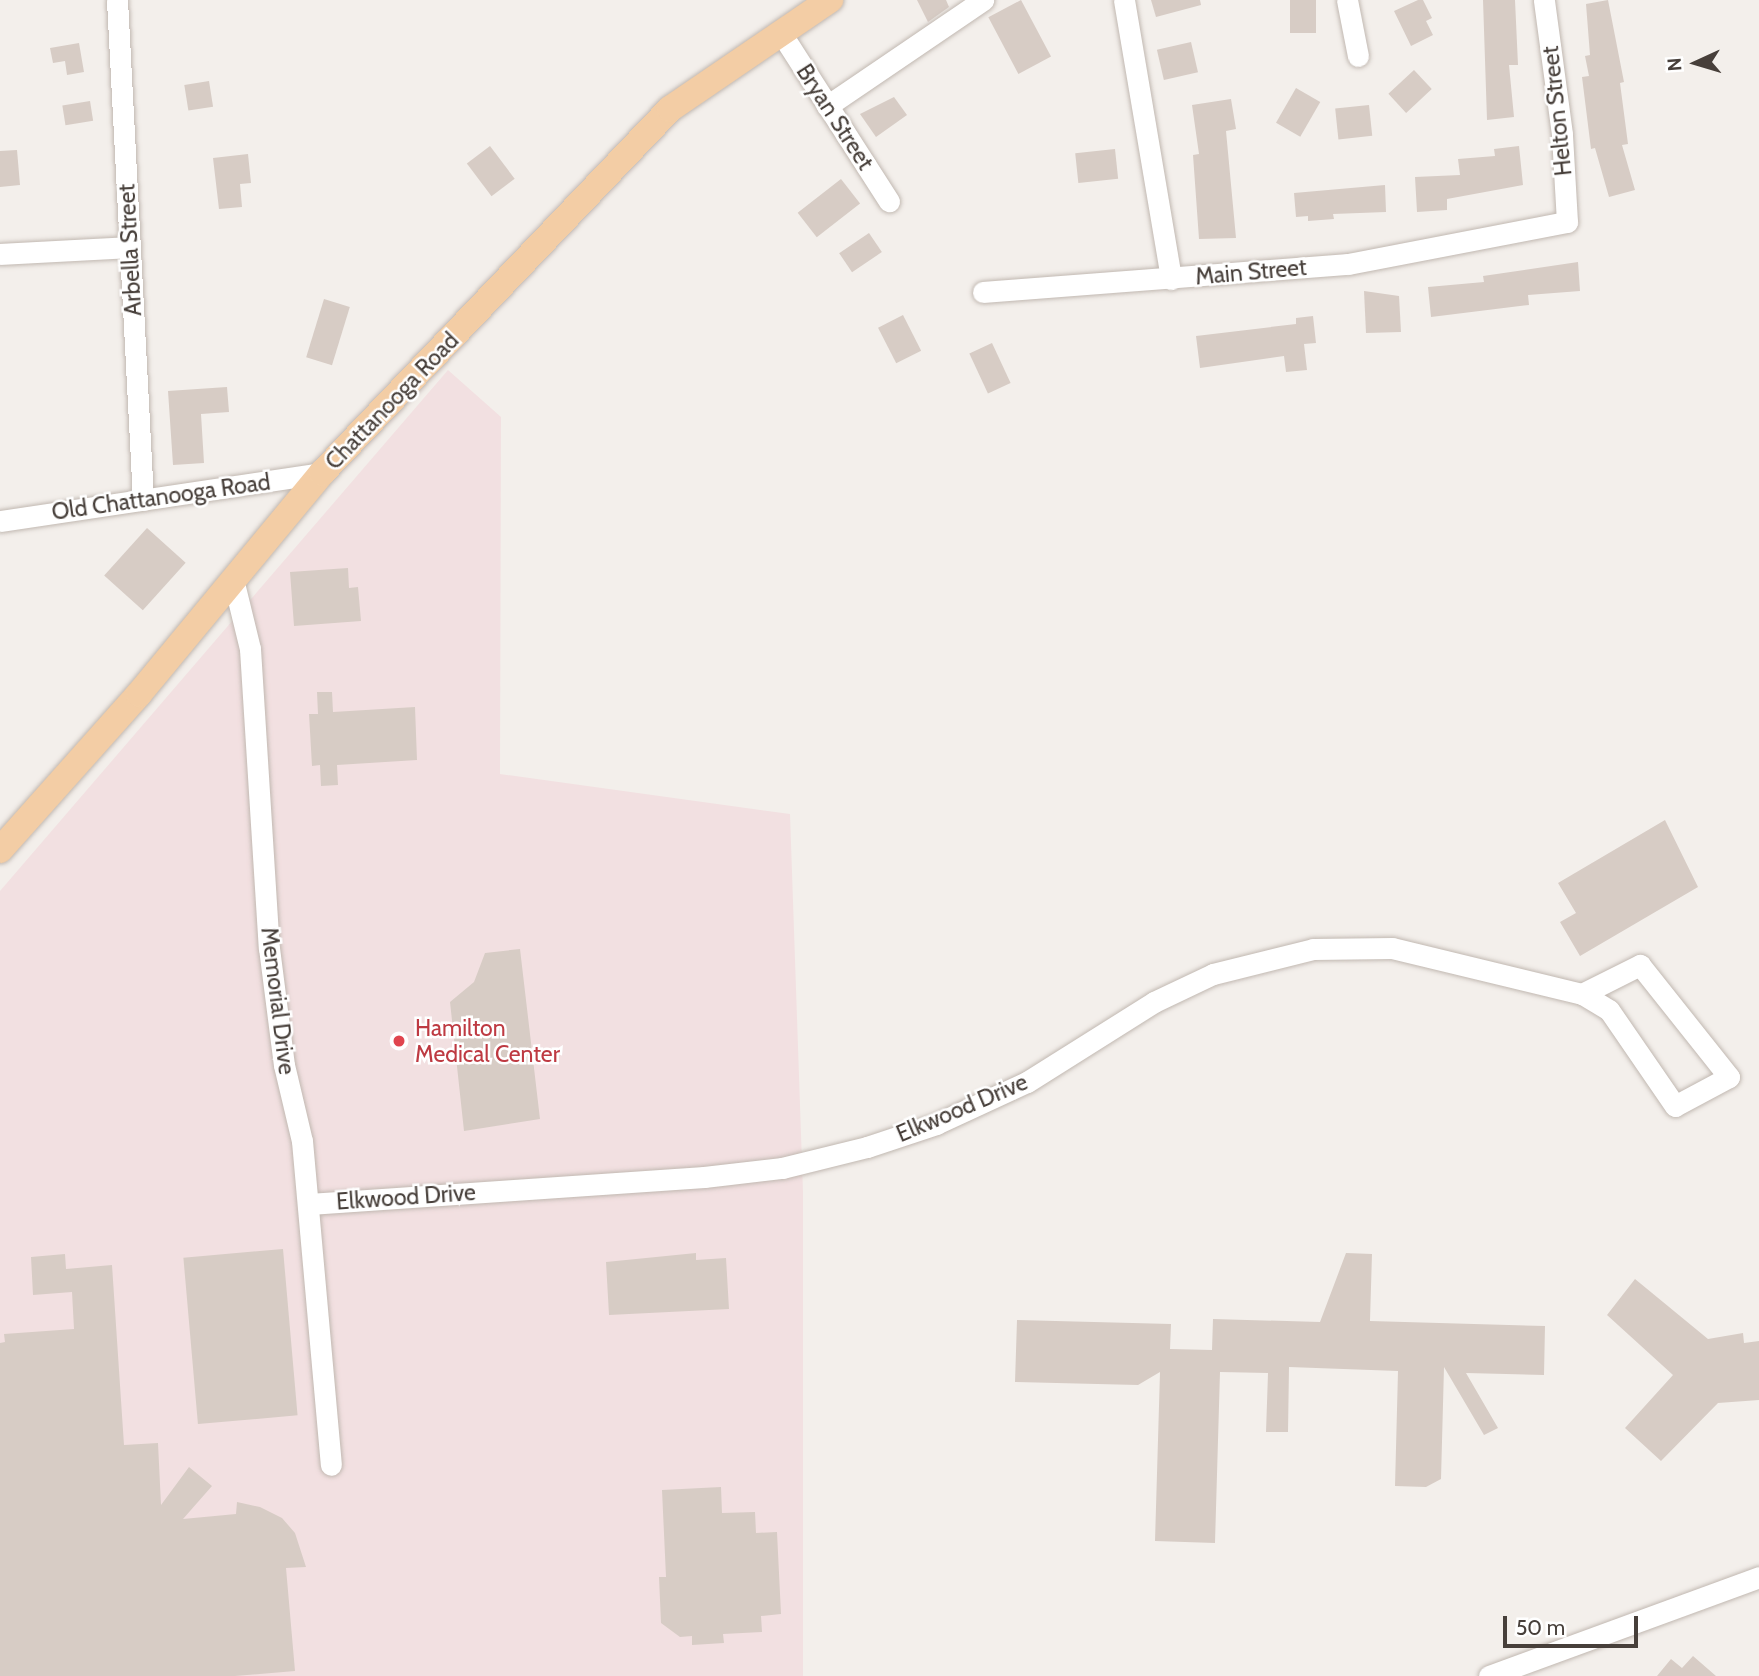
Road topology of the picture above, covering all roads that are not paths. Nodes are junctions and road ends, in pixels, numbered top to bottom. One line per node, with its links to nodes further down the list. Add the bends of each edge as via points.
1 (117, 0): 12 (street, Arbella Street)
2 (830, 0): 7 (main road, Chattanooga Road)
3 (983, 0): 9 (street)
4 (1124, 0): 14 (street, Main Street)
5 (1347, 0): 8 (street)
6 (1544, 0): 11 (street, Helton Street, via 1562,134)
7 (781, 33): 9 (street, Bryan Street); 16 (main road, Chattanooga Road, via 670,109)
8 (1358, 56)
9 (827, 106): 10 (street, Bryan Street)
10 (889, 201)
11 (1567, 222): 14 (street, Main Street, via 1348,264)
12 (130, 247): 13 (street); 17 (street, Arbella Street)
13 (0, 254)
14 (1171, 279): 15 (street)
15 (983, 292)
16 (323, 473): 17 (street, Old Chattanooga Road); 19 (main road, Chattanooga Road)
17 (144, 500): 18 (street, Old Chattanooga Road)
18 (0, 521)
19 (233, 579): 20 (main road, Chattanooga Road, via 139,694); 22 (street, Memorial Drive, via 250,649 279,1035 302,1141)
20 (0, 850)
21 (1582, 994): 21 (street, Elkwood Drive, via 1640,965 1729,1077 1675,1106 1609,1010); 22 (street, Elkwood Drive, via 1392,948 1312,949 1213,974 1154,1002 1027,1082 936,1124 867,1147 782,1168 704,1177)
22 (309, 1204): 23 (street, Memorial Drive)
23 (331, 1465)
24 (1759, 1577): 25 (street)
25 (1489, 1676)

